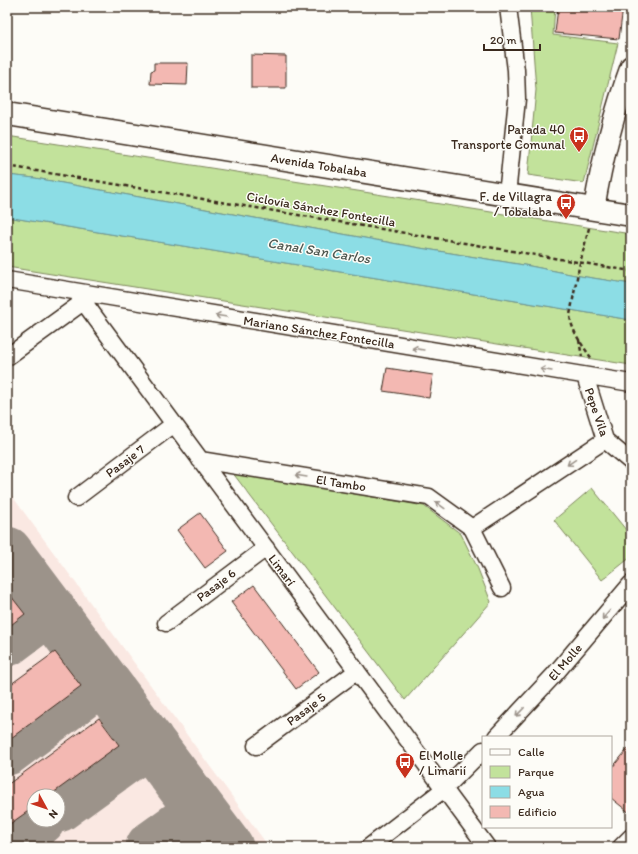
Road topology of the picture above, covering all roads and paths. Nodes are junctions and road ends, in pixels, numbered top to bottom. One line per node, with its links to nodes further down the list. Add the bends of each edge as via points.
1 (508, 7): 5 (street, via 517,99)
2 (631, 66): 6 (street, via 612,123)
3 (7, 114): 5 (main road, Avenida Tobalaba)
4 (7, 166): 9 (path, Ciclovía Sánchez Fontecilla)
5 (507, 195): 6 (main road, Avenida Tobalaba)
6 (594, 209): 7 (main road, Avenida Tobalaba)
7 (631, 215)
8 (587, 236): 9 (path)
9 (580, 262): 10 (path, Ciclovía Sánchez Fontecilla); 13 (path, via 570,315)
10 (631, 271)
11 (7, 280): 12 (street, Mariano Sánchez Fontecilla)
12 (80, 297): 14 (street); 15 (street, Mariano Sánchez Fontecilla, one-way to 12); 17 (street, Limarí)
13 (578, 338)
14 (7, 357)
15 (585, 376): 16 (street, Mariano Sánchez Fontecilla); 18 (street, Pepe Vila)
16 (631, 383)
17 (174, 424): 19 (street, Limarí); 21 (street, Pasaje 7)
18 (605, 440): 20 (street, Pepe Vila); 22 (street, one-way to 22)
19 (200, 460): 22 (street, El Tambo, one-way to 19, via 429,497); 23 (street, Limarí)
20 (631, 462)
21 (76, 498)
22 (472, 528): 25 (street, El Tambo)
23 (266, 548): 26 (street, Pasaje 6); 27 (street, Limarí)
24 (631, 584): 28 (street, El Molle, one-way to 28, via 554,675)
25 (502, 588)
26 (166, 623)
27 (357, 671): 29 (street, Pasaje 5); 31 (street, Limarí)
28 (497, 736)
29 (256, 746)
30 (482, 751): 31 (street)
31 (444, 789): 33 (street); 34 (street, Limarí)
32 (631, 837): 35 (street)
33 (369, 847)
34 (487, 847)
35 (621, 847)

